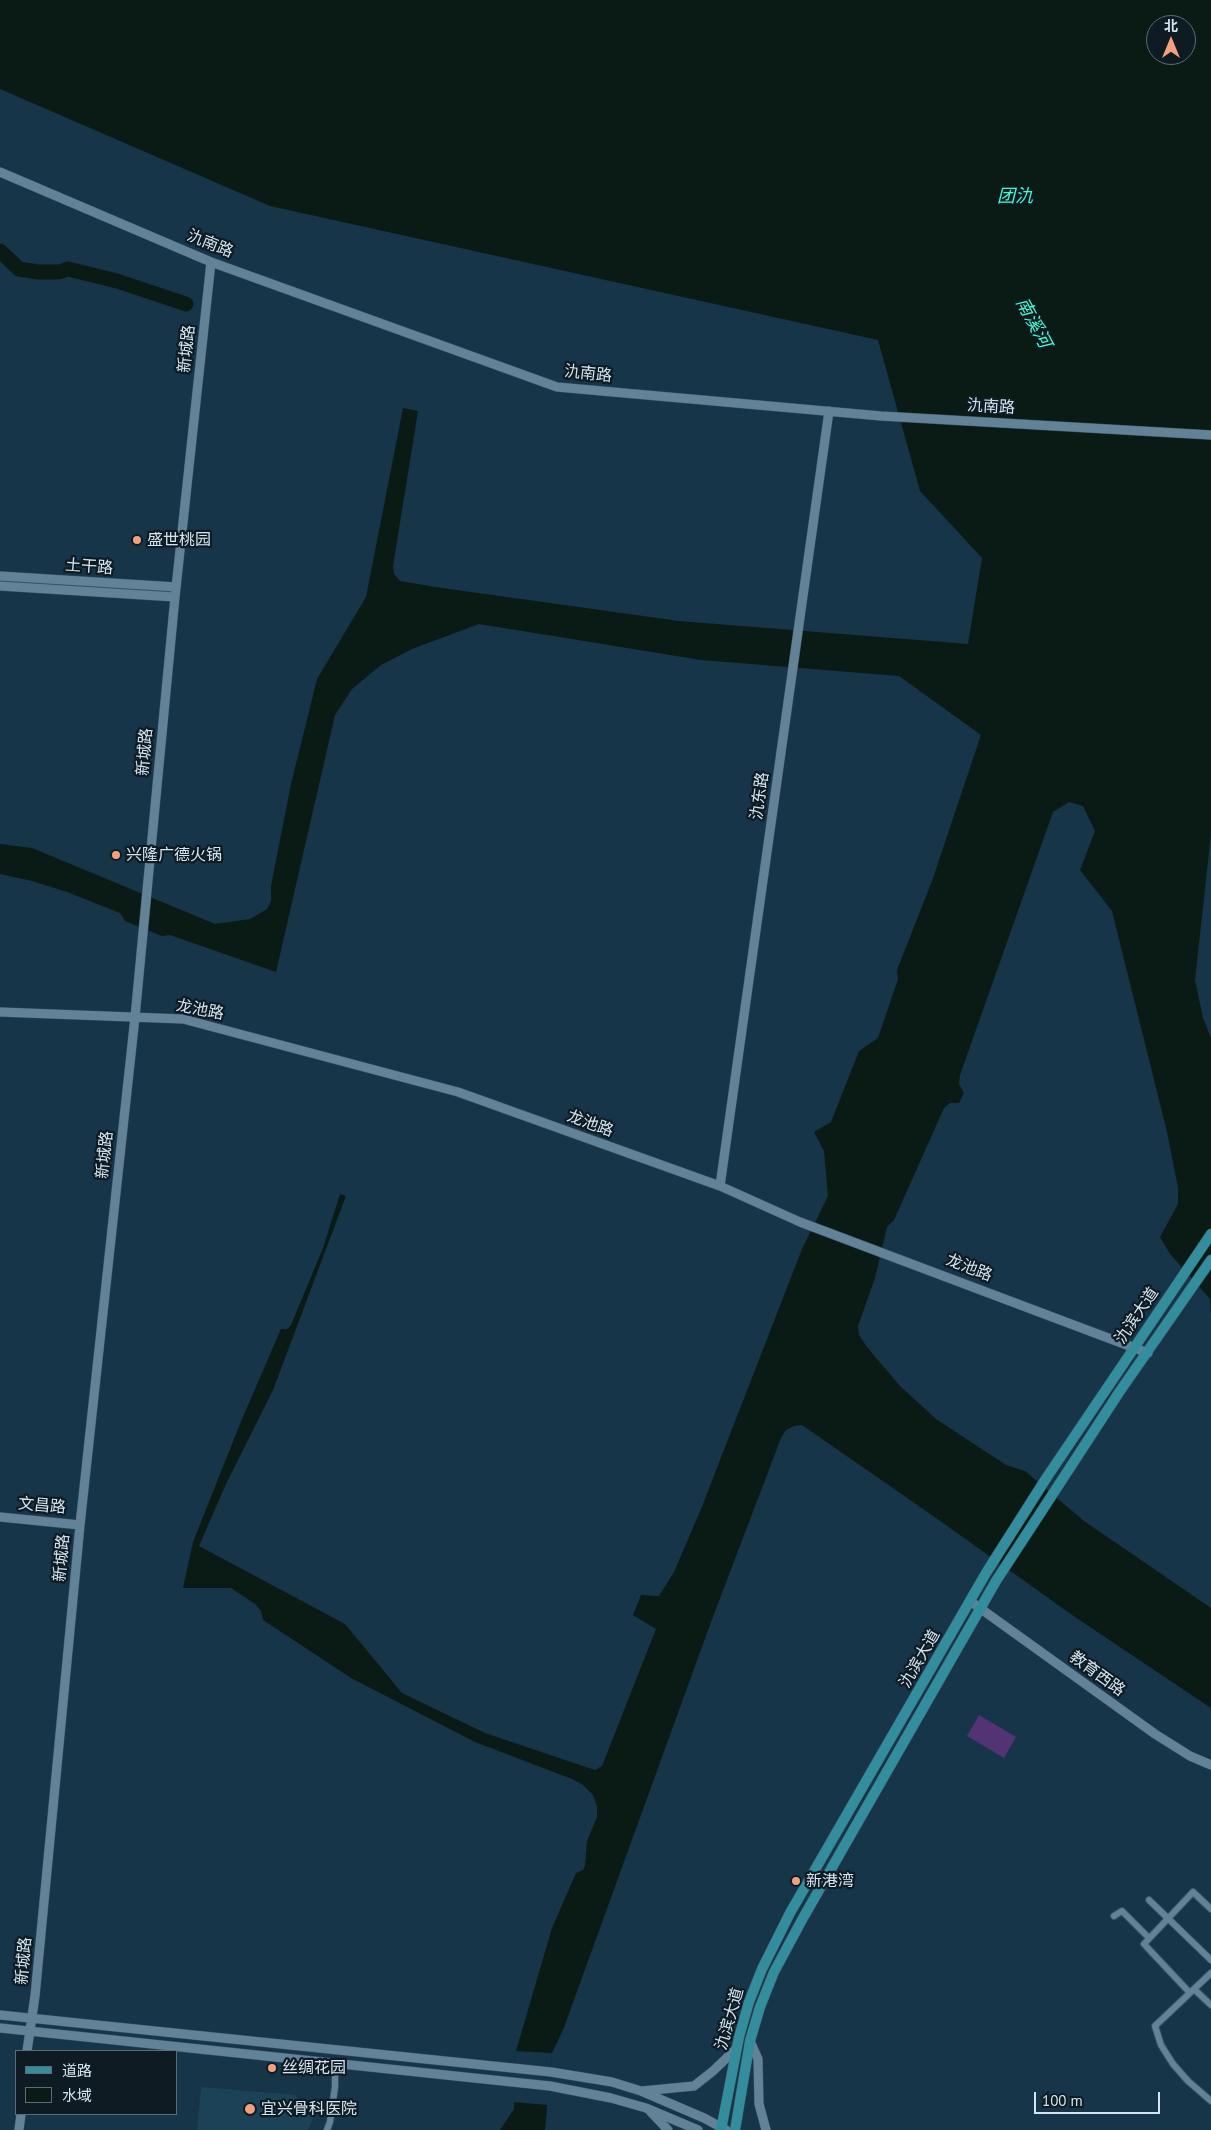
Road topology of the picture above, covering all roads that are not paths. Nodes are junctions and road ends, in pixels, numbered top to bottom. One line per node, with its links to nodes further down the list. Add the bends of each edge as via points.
1 (0, 172): 2 (street, 氿南路)
2 (212, 262): 3 (street, 氿南路, via 557,386); 7 (street, 新城路)
3 (828, 411): 4 (street, 氿南路); 11 (street, 氿东路)
4 (1211, 434)
5 (0, 576): 7 (street, 土干路)
6 (0, 586): 8 (street, 土干路)
7 (176, 587): 8 (street, 新城路)
8 (175, 597): 10 (street, 新城路)
9 (0, 1012): 10 (street, 龙池路)
10 (136, 1017): 11 (street, 龙池路, via 183,1019 458,1092); 17 (street, 新城路)
11 (720, 1186): 14 (street, 龙池路, via 800,1222)
12 (1211, 1234): 14 (main road, 氿滨大道)
13 (1211, 1260): 15 (main road, 氿滨大道)
14 (1134, 1347): 15 (street, 龙池路); 18 (main road, 氿滨大道, via 1047,1477)
15 (1148, 1352): 19 (main road, 氿滨大道, via 996,1581)
16 (0, 1517): 17 (street, 文昌路)
17 (80, 1525): 31 (street, 新城路)
18 (970, 1601): 19 (street, 教育西路); 35 (main road, 氿滨大道, via 790,1913 756,1985)
19 (981, 1609): 20 (street, 教育西路, via 1155,1734); 34 (main road, 氿滨大道, via 774,1972)
20 (1211, 1765)
21 (1149, 1900): 24 (street)
22 (1211, 1909): 24 (street, via 1193,1892)
23 (1114, 1916): 25 (street, via 1122,1911)
24 (1168, 1919): 25 (street); 26 (street)
25 (1149, 1938): 28 (street, via 1144,1944)
26 (1211, 1960)
27 (1211, 1973): 28 (street)
28 (1192, 1991): 29 (street); 39 (street, via 1155,2026 1160,2045 1174,2064)
29 (1211, 2005)
30 (0, 2015): 31 (street)
31 (32, 2018): 33 (street, 新城路); 38 (street, via 551,2072 612,2082)
32 (0, 2028): 33 (street)
33 (30, 2030): 36 (street, 新城路); 37 (street)
34 (750, 2041): 47 (main road, 氿滨大道); 48 (street, via 758,2058 759,2104)
35 (737, 2048): 38 (street, via 694,2086); 42 (main road, 氿滨大道)
36 (27, 2050)
37 (335, 2064): 40 (street, via 550,2086); 44 (street, via 335,2087)
38 (641, 2091): 42 (street)
39 (1211, 2101)
40 (646, 2108): 45 (street); 46 (street)
41 (21, 2115): 43 (street)
42 (723, 2129)
43 (19, 2130)
44 (327, 2130)
45 (668, 2130)
46 (698, 2130)
47 (735, 2130)
48 (766, 2130)

